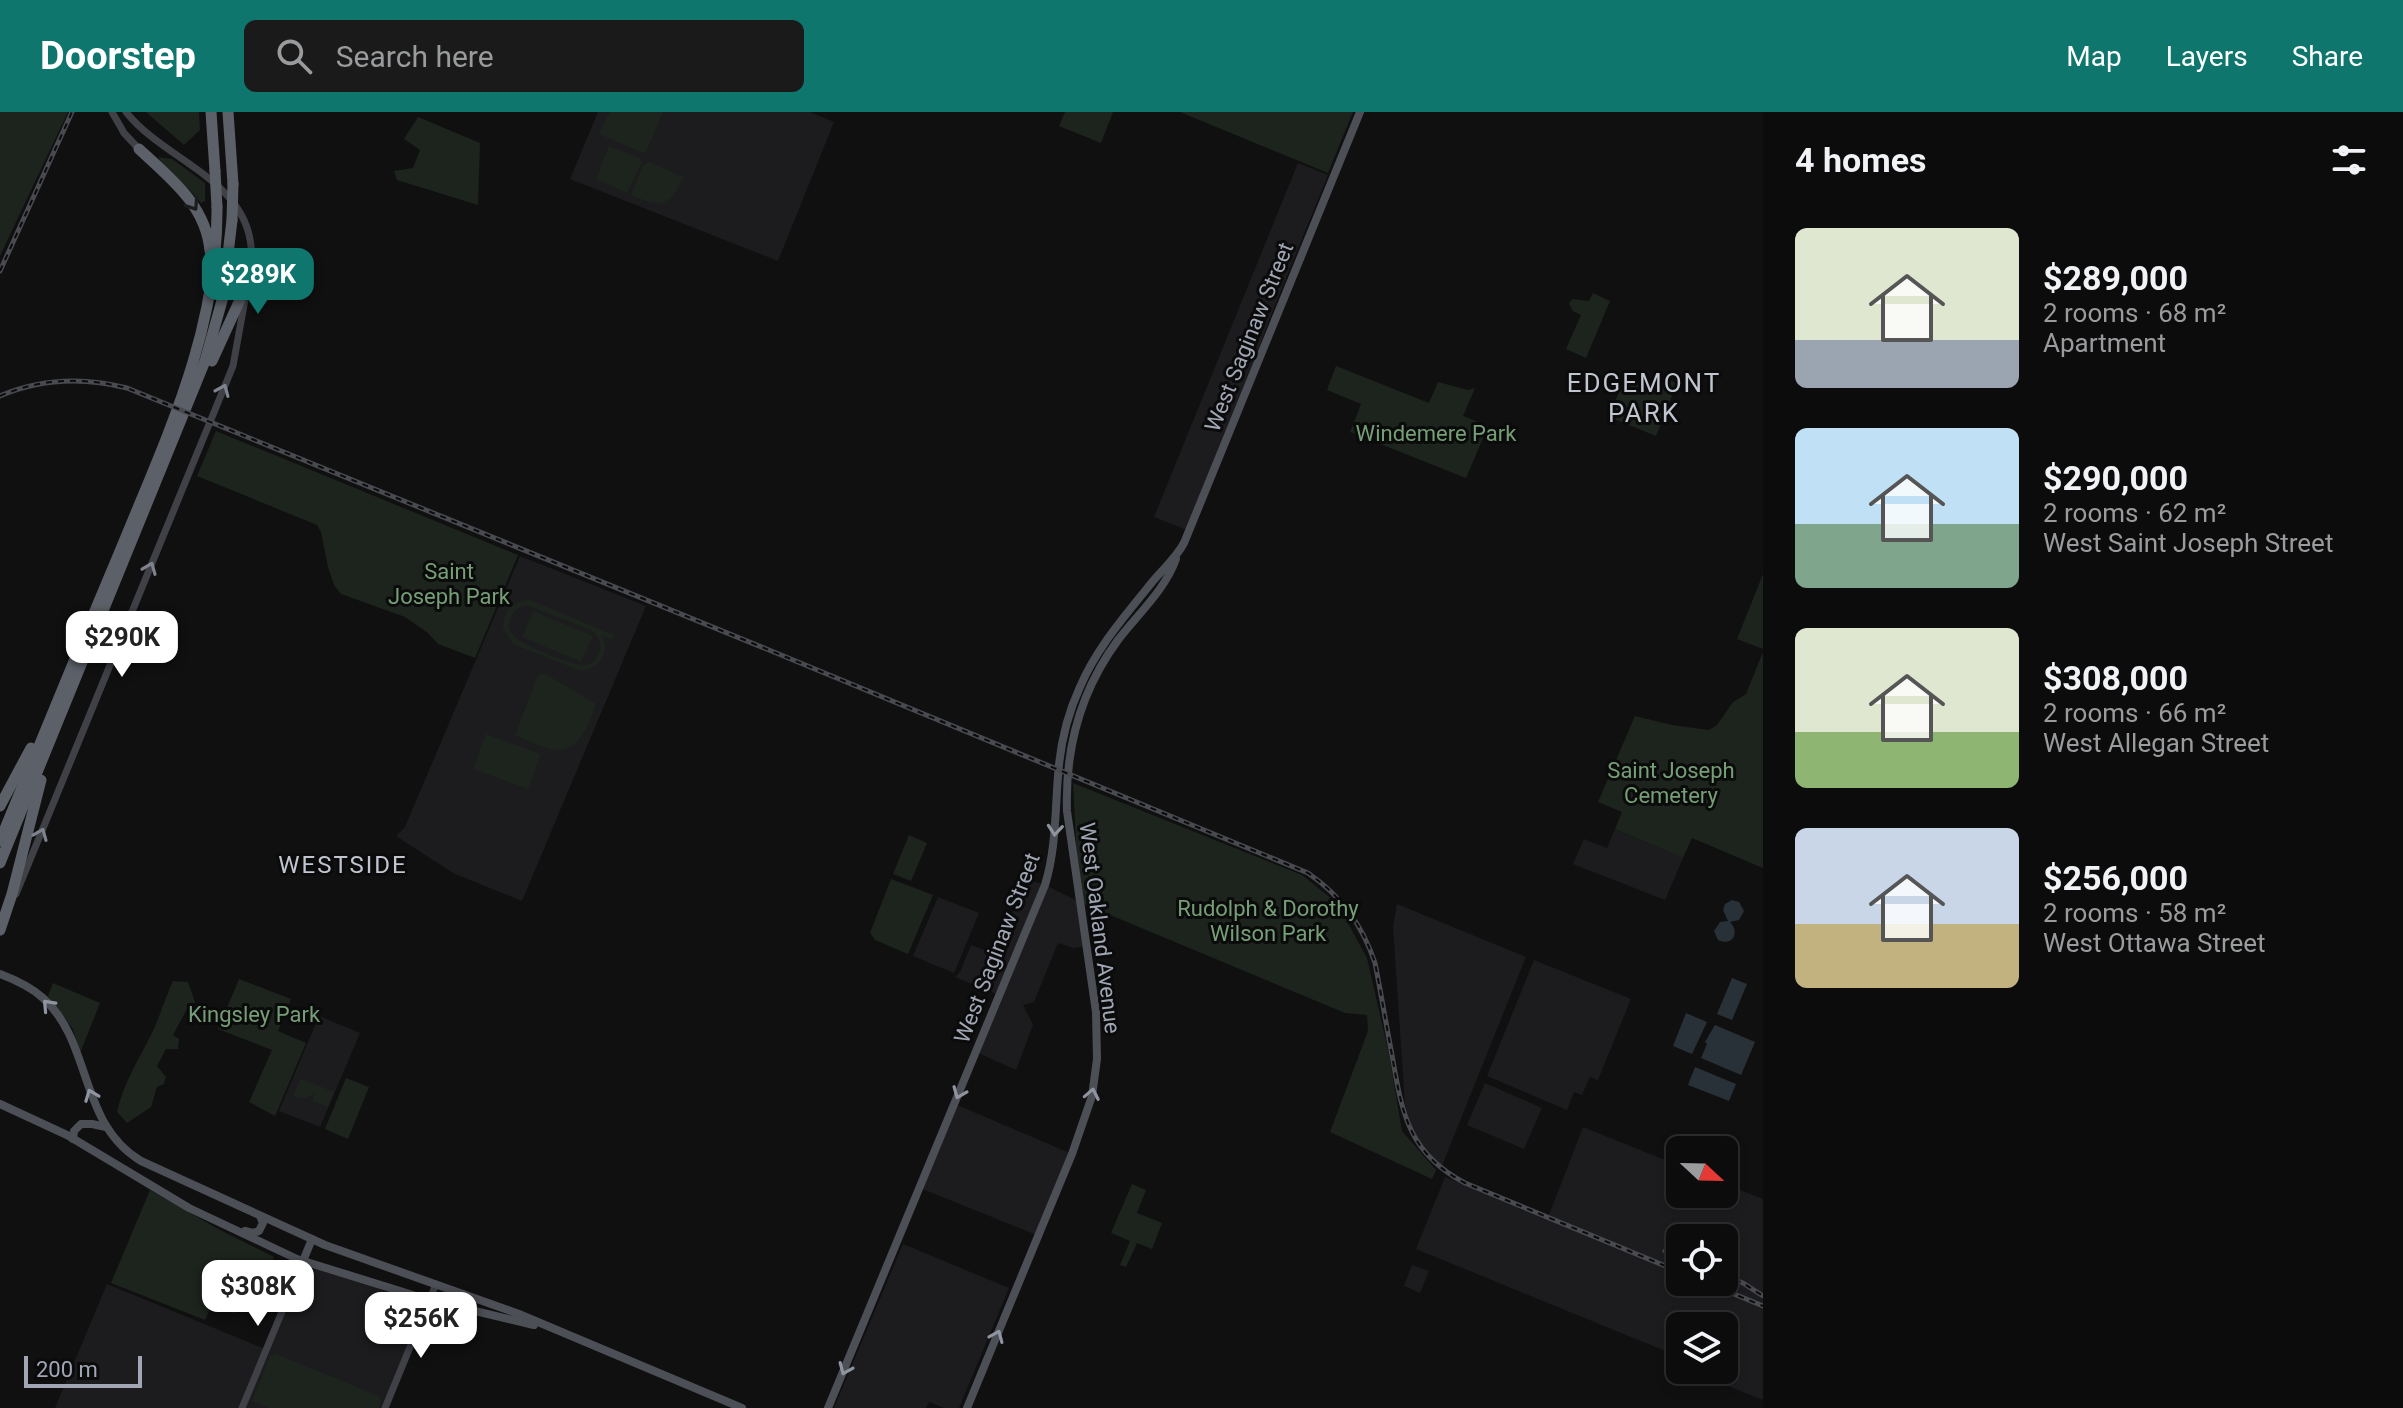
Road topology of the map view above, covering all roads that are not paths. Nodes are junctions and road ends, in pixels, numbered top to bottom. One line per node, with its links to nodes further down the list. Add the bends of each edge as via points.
1 (112, 112): 6 (main road)
2 (126, 112): 7 (main road, via 234,203 249,233)
3 (211, 112): 8 (highway, bridge, via 217,207 213,279)
4 (228, 112): 9 (highway, bridge, via 233,184 225,284 191,401)
5 (1360, 112): 10 (main road, West Saginaw Street)
6 (139, 149): 8 (highway, one-way to 8, via 188,197 207,230 210,270)
7 (252, 264): 9 (highway); 16 (main road, one-way to 7, via 233,366)
8 (200, 339): 11 (highway, via 177,411)
9 (156, 485): 12 (highway)
10 (1178, 555): 35 (main road, West Saginaw Street, one-way to 35, via 1108,637 1080,686 1060,757 1056,826 1045,885); 36 (main road, West Oakland Avenue, one-way to 10, via 1092,1096 1096,1012 1067,811 1073,739 1097,674)
11 (85, 636): 13 (highway); 14 (highway)
12 (81, 666): 15 (highway); 16 (highway, via 43,773)
13 (0, 806)
14 (0, 841)
15 (0, 863)
16 (0, 931)
17 (0, 974): 19 (main road, one-way to 17, via 59,1017 26,985)
18 (0, 1104): 20 (main road)
19 (106, 1127): 20 (main road, via 81,1124); 22 (main road, via 141,1161)
20 (73, 1139): 21 (main road)
21 (189, 1208): 22 (main road, via 253,1233 263,1225); 24 (main road)
22 (260, 1216): 23 (main road)
23 (312, 1239): 24 (main road); 25 (main road)
24 (303, 1261): 26 (main road); 32 (main road)
25 (374, 1263): 26 (main road, via 366,1278); 27 (main road)
26 (317, 1265): 28 (main road)
27 (436, 1284): 28 (main road); 30 (main road)
28 (429, 1300): 29 (main road); 33 (main road)
29 (458, 1306): 30 (main road, via 460,1297); 31 (main road)
30 (496, 1306): 31 (main road)
31 (561, 1333): 34 (main road)
32 (242, 1408)
33 (385, 1408)
34 (742, 1408)
35 (828, 1408)
36 (967, 1408)

